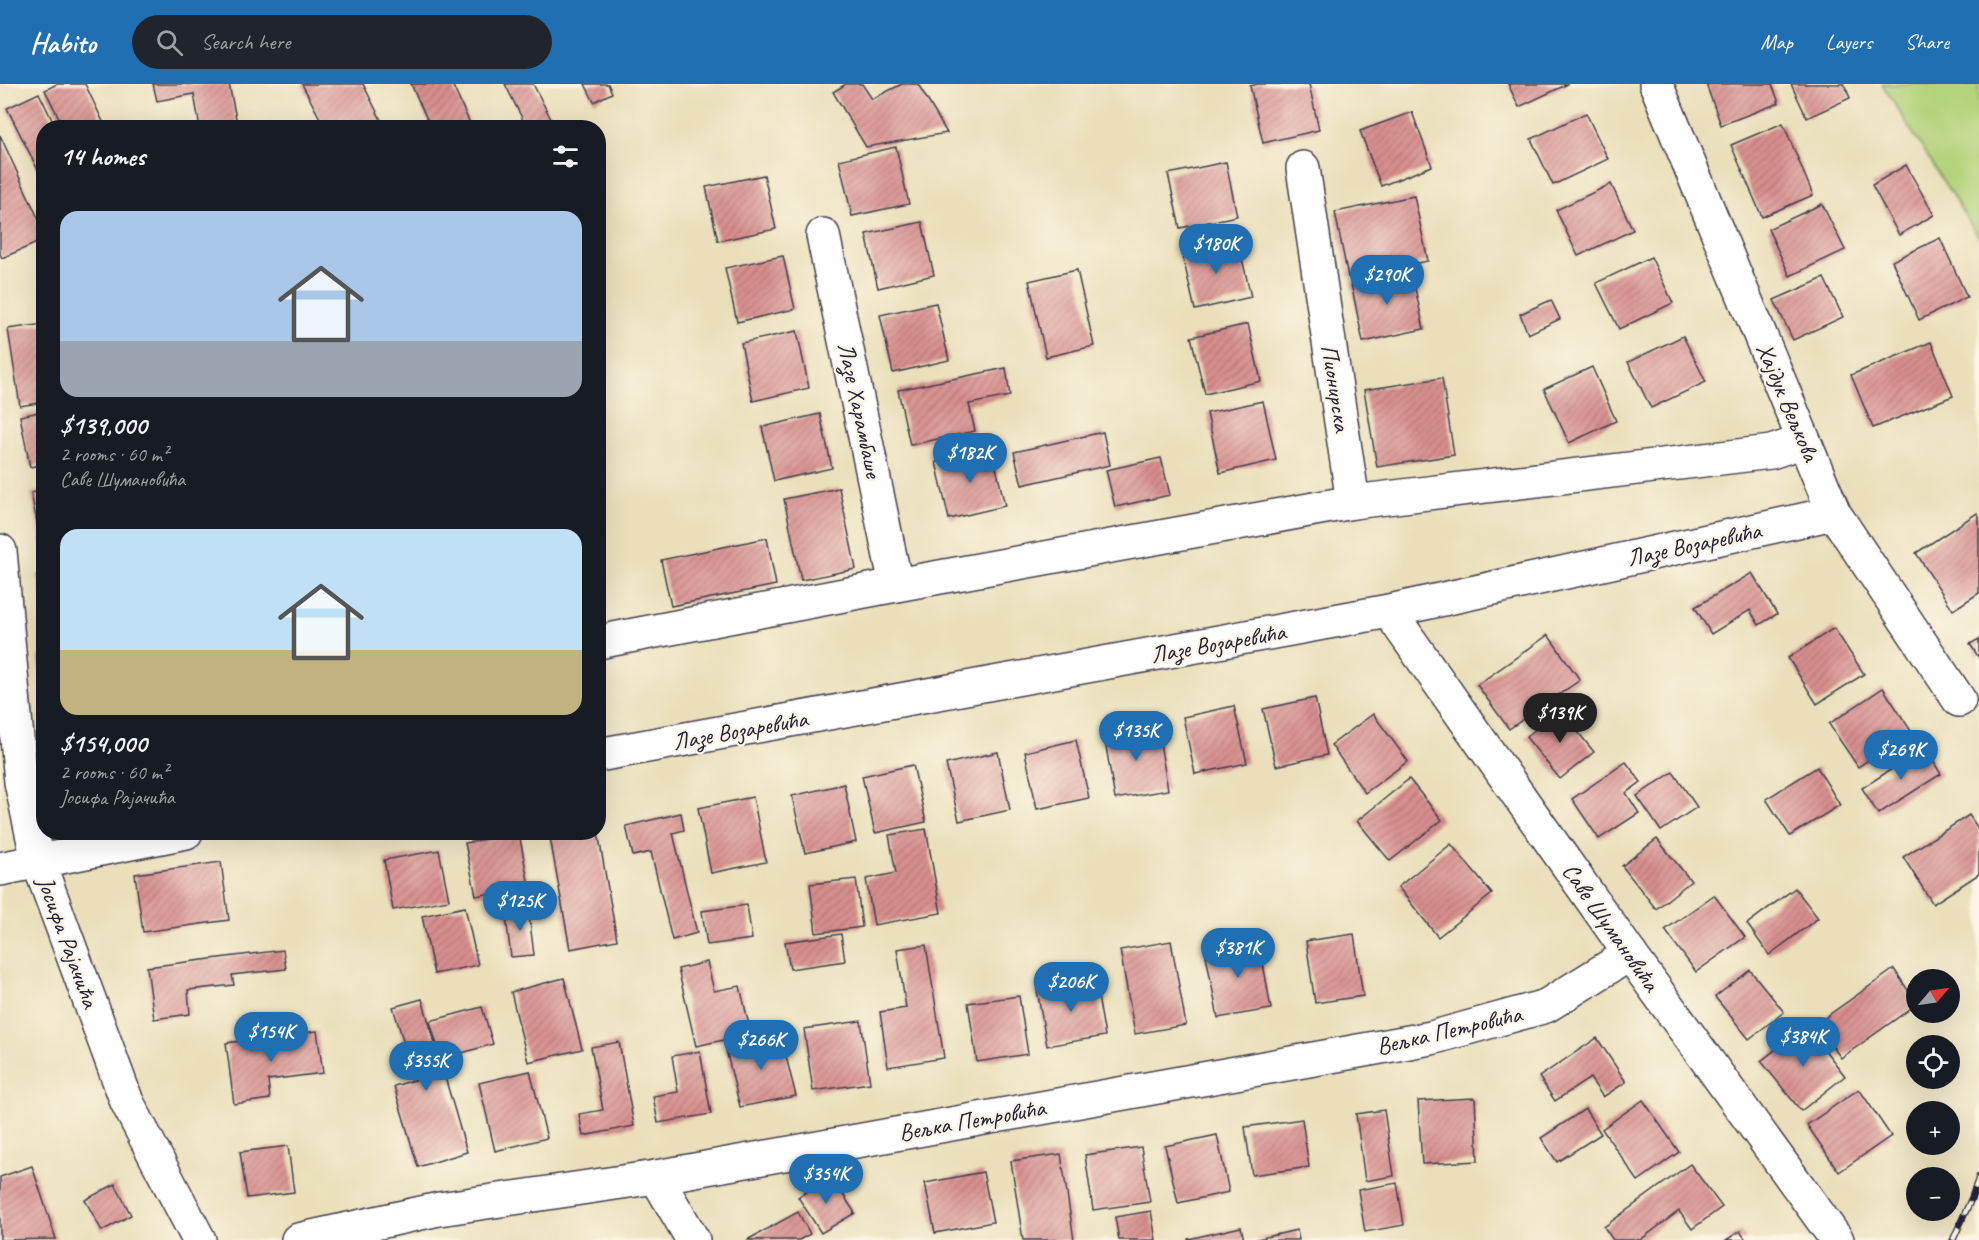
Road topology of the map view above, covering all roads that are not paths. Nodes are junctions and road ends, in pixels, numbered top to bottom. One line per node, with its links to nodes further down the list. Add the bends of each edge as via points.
1 (1656, 84): 4 (street, Хајдук Вељкова)
2 (1303, 168): 5 (street, Пионирска)
3 (824, 235): 8 (street, Лазе Харамбаше)
4 (1804, 441): 5 (street, via 1771,452); 6 (street, Хајдук Вељкова)
5 (1353, 502): 8 (street)
6 (1834, 513): 9 (street, Лазе Возаревића); 11 (street, Хајдук Вељкова)
7 (0, 551): 13 (street, Јосифа Рајачића)
8 (896, 585): 10 (street)
9 (1389, 611): 12 (street, Лазе Возаревића); 17 (street, Саве Шумановића)
10 (606, 640)
11 (1959, 700)
12 (606, 754)
13 (22, 782): 15 (street, Јосифа Рајачића)
14 (145, 840): 15 (street)
15 (38, 861): 16 (street); 19 (street, Јосифа Рајачића, via 127,1102)
16 (0, 869)
17 (1630, 954): 18 (street, Вељка Петровића, via 1546,1006 1431,1038); 22 (street, Саве Шумановића)
18 (656, 1177): 20 (street, Вељка Петровића, via 439,1209); 21 (street)
19 (199, 1240)
20 (298, 1240)
21 (693, 1240)
22 (1837, 1240)

